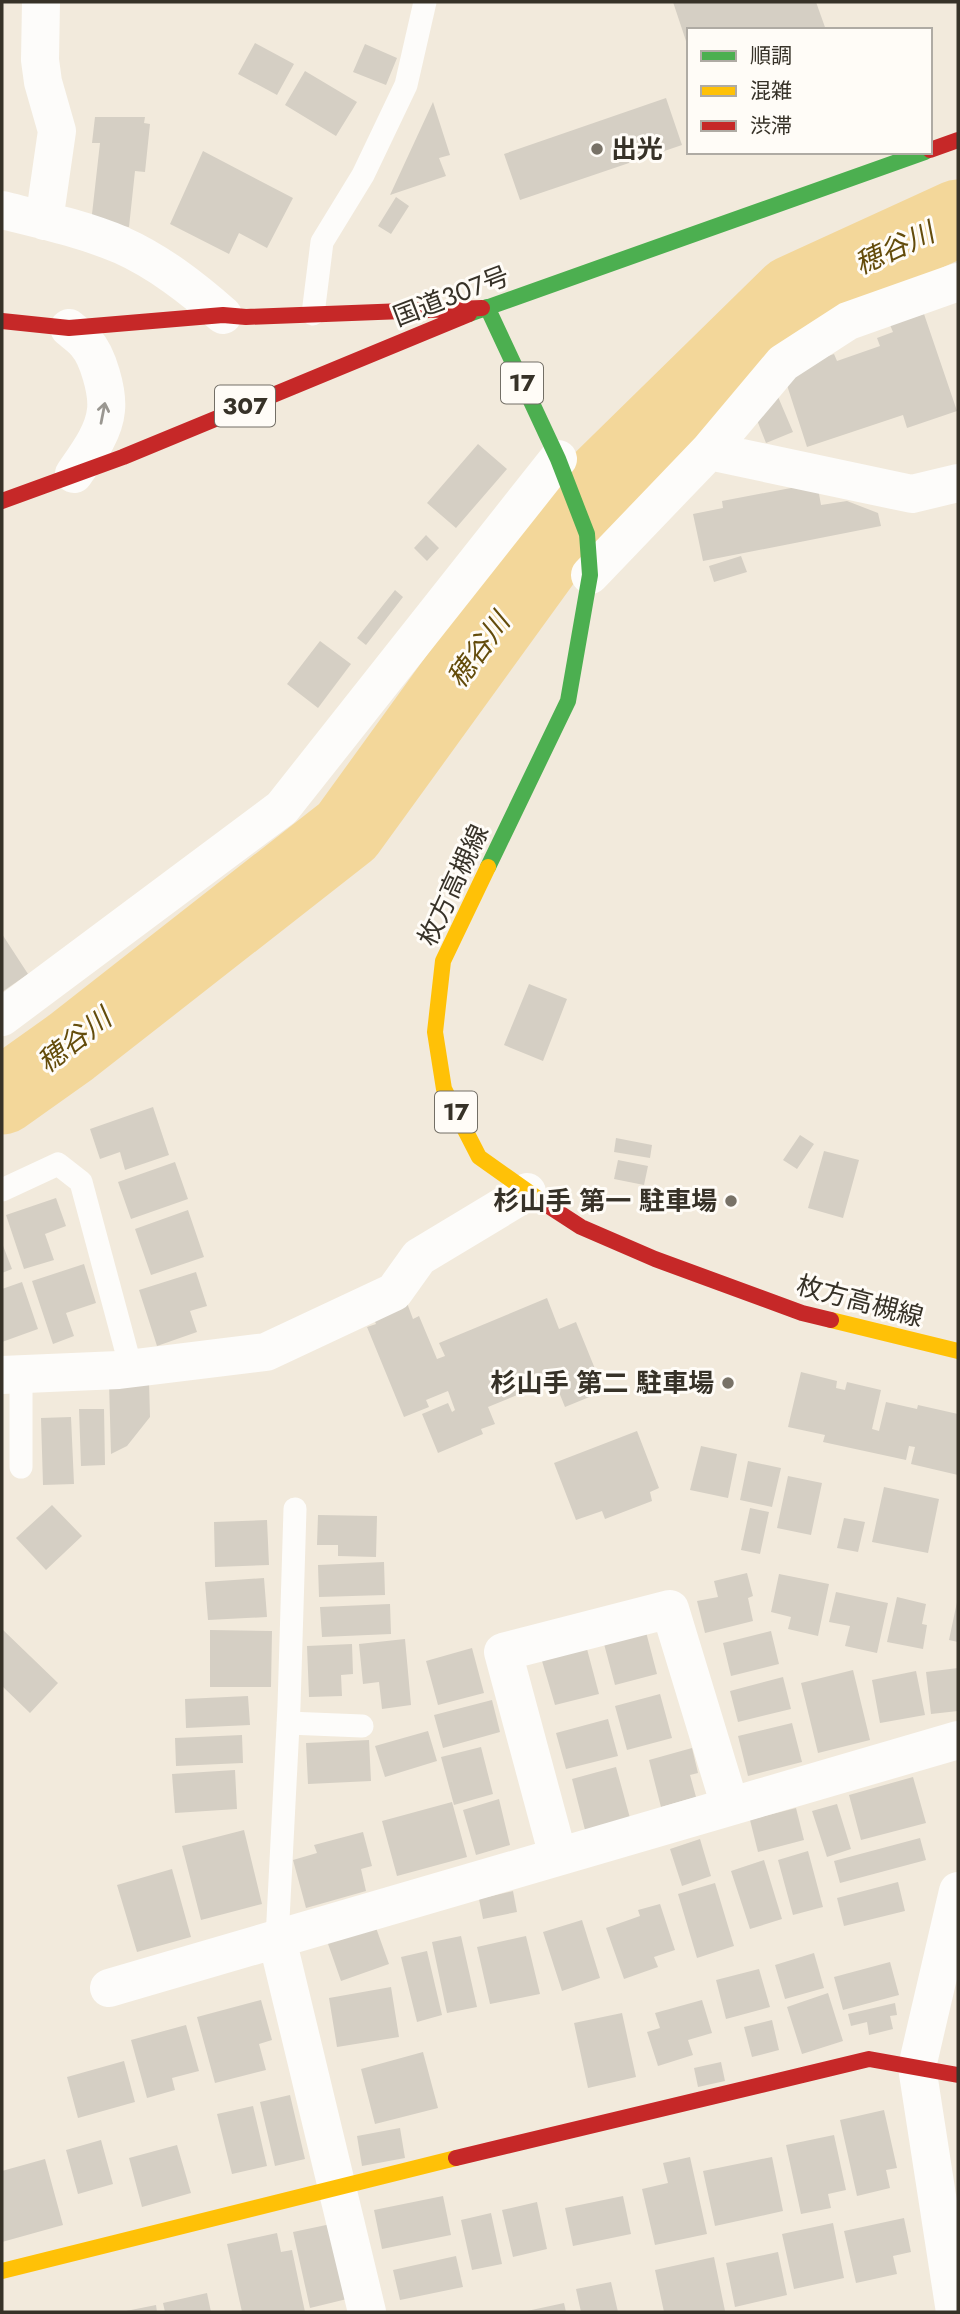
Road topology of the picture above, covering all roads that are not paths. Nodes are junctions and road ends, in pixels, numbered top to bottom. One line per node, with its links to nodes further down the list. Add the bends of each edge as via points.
1 (41, 2): 7 (street, via 40,60 57,131)
2 (425, 2): 10 (lane, via 406,85 363,175 322,242)
3 (958, 140): 4 (main road)
4 (932, 149)
5 (919, 154): 9 (main road, 国道307号 / 307)
6 (2, 210): 7 (street)
7 (44, 221): 11 (street, via 122,245 185,282)
8 (958, 282): 14 (street, via 848,321 783,363)
9 (487, 307): 10 (main road); 15 (main road, 枚方高槻線 / 17); 16 (main road, 国道307号 / 307)
10 (313, 314): 11 (main road)
11 (223, 315): 13 (main road)
12 (2, 321): 13 (main road)
13 (69, 328): 16 (street, one-way to 13, via 95,443 106,412 105,389 88,344)
14 (709, 451): 17 (street, via 912,494); 19 (street)
15 (558, 459): 19 (main road, 枚方高槻線 / 17, via 587,534); 20 (street, via 282,808)
16 (75, 474): 18 (main road, 国道307号 / 307)
17 (958, 483)
18 (2, 501)
19 (590, 575): 22 (main road, 枚方高槻線 / 17, via 568,701 443,961 435,1032 444,1089 479,1157)
20 (2, 1017)
21 (2, 1190): 24 (lane, via 58,1164 81,1182)
22 (527, 1192): 23 (main road, 枚方高槻線 / 17, via 581,1227 802,1314); 24 (street, via 419,1257 394,1292 266,1352)
23 (958, 1351)
24 (131, 1368): 25 (street)
25 (11, 1375): 26 (lane)
26 (21, 1467)
27 (295, 1509): 28 (lane)
28 (288, 1723): 29 (lane); 34 (lane)
29 (362, 1726)
30 (958, 1740): 31 (street)
31 (730, 1806): 32 (street); 32 (street, via 670,1609 503,1652)
32 (558, 1856): 34 (street)
33 (958, 1891): 36 (street)
34 (276, 1939): 35 (street); 38 (street)
35 (109, 1988)
36 (917, 2067): 37 (main road); 38 (main road, via 869,2059); 41 (street)
37 (958, 2075)
38 (337, 2187): 39 (main road); 40 (street)
39 (2, 2271)
40 (367, 2312)
41 (955, 2312)

